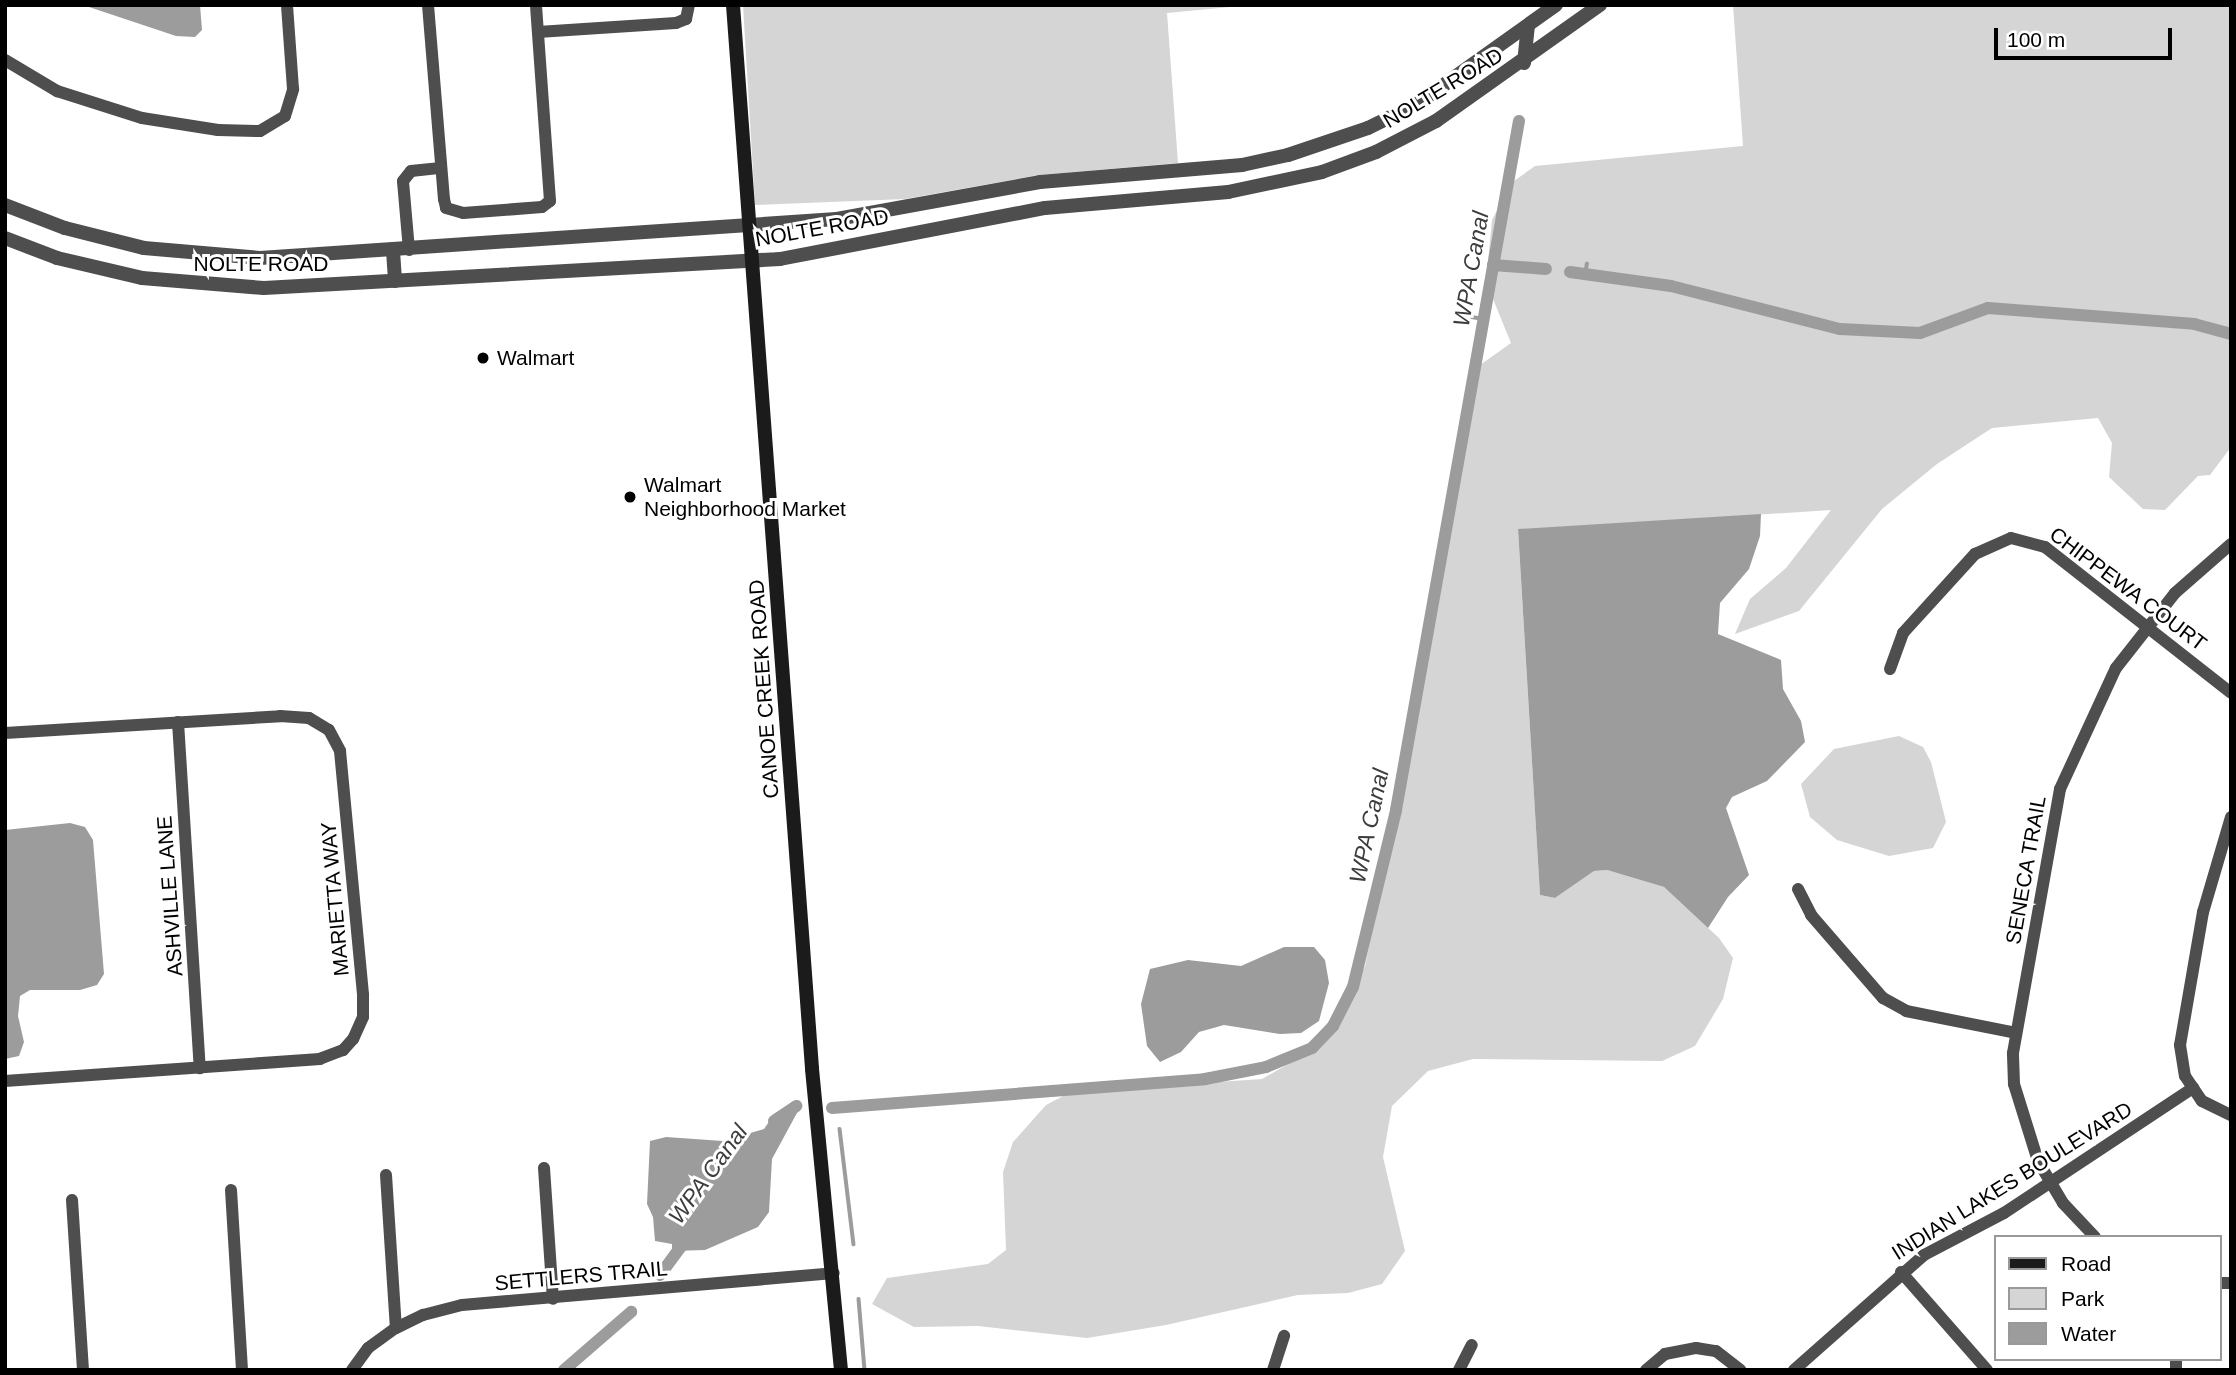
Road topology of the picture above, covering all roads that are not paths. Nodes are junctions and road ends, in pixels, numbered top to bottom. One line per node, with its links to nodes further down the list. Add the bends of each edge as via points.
1 (287, 5): 11 (street, via 293,89 285,116 260,131 218,130 142,118 57,91)
2 (428, 5): 14 (street)
3 (536, 5): 9 (street)
4 (689, 5): 9 (street, via 686,19 676,23)
5 (733, 5): 16 (main road, CANOE CREEK ROAD)
6 (1556, 5): 8 (street, NOLTE ROAD)
7 (1600, 5): 12 (street, NOLTE ROAD)
8 (1528, 27): 10 (street, NOLTE ROAD); 12 (street)
9 (538, 32): 14 (street, via 550,201 542,207 452,212 446,208)
10 (1487, 58): 13 (street); 16 (street, NOLTE ROAD, via 1418,104 1368,128 1288,155 1242,165 1040,181 837,219)
11 (5, 61)
12 (1524, 62): 13 (street, NOLTE ROAD)
13 (1476, 95): 20 (street, NOLTE ROAD, via 1376,152 1301,177 1228,192 1045,208)
14 (441, 168): 18 (street, via 411,171 402,181)
15 (5, 205): 19 (street, NOLTE ROAD, via 65,228 191,255 260,258)
16 (751, 227): 18 (street, NOLTE ROAD); 20 (main road, CANOE CREEK ROAD)
17 (5, 239): 21 (street, NOLTE ROAD, via 103,271 186,285 264,288)
18 (409, 250): 19 (street, NOLTE ROAD)
19 (393, 251): 21 (street)
20 (754, 262): 21 (street, NOLTE ROAD); 42 (main road, CANOE CREEK ROAD, via 812,1069)
21 (395, 281)
22 (2231, 544): 23 (street, SENECA TRAIL, via 2175,593)
23 (2148, 628): 24 (street, CHIPPEWA COURT, via 2045,547 2011,538 1975,554 1903,633); 25 (street, CHIPPEWA COURT); 30 (street, SENECA TRAIL, via 2116,668 2060,789)
24 (1890, 669)
25 (2231, 693)
26 (178, 722): 27 (street, MARIETTA WAY); 31 (street, ASHVILLE LANE); 31 (street, MARIETTA WAY, via 280,716 309,718 329,730 340,751 363,995 363,1017 343,1050 320,1059)
27 (5, 733)
28 (2231, 817): 33 (street, via 2203,912 2180,1045 2185,1076)
29 (1798, 889): 30 (street, via 1811,915 1883,998 1906,1011)
30 (2016, 1033): 37 (street, SENECA TRAIL, via 2014,1084 2021,1116)
31 (200, 1068): 32 (street, MARIETTA WAY)
32 (5, 1081)
33 (2193, 1088): 34 (street, via 2202,1101); 37 (street, INDIAN LAKES BOULEVARD)
34 (2231, 1115)
35 (544, 1168): 43 (street)
36 (386, 1175): 44 (street)
37 (2051, 1183): 40 (street, SENECA TRAIL); 41 (street, INDIAN LAKES BOULEVARD)
38 (231, 1190): 48 (street)
39 (72, 1200): 47 (street)
40 (2093, 1235)
41 (1902, 1272): 55 (street, INDIAN LAKES BOULEVARD); 56 (street)
42 (834, 1273): 43 (street, SETTLERS TRAIL); 50 (main road, CANOE CREEK ROAD)
43 (553, 1299): 44 (street, SETTLERS TRAIL, via 462,1305)
44 (396, 1328): 49 (street, SETTLERS TRAIL, via 368,1348)
45 (1284, 1336): 51 (street)
46 (1472, 1345): 52 (street)
47 (83, 1370)
48 (242, 1370)
49 (352, 1370)
50 (841, 1370)
51 (1273, 1370)
52 (1459, 1370)
53 (1646, 1370): 54 (street, via 1665,1354 1696,1348 1716,1351)
54 (1740, 1370)
55 (1794, 1370)
56 (1987, 1370)

